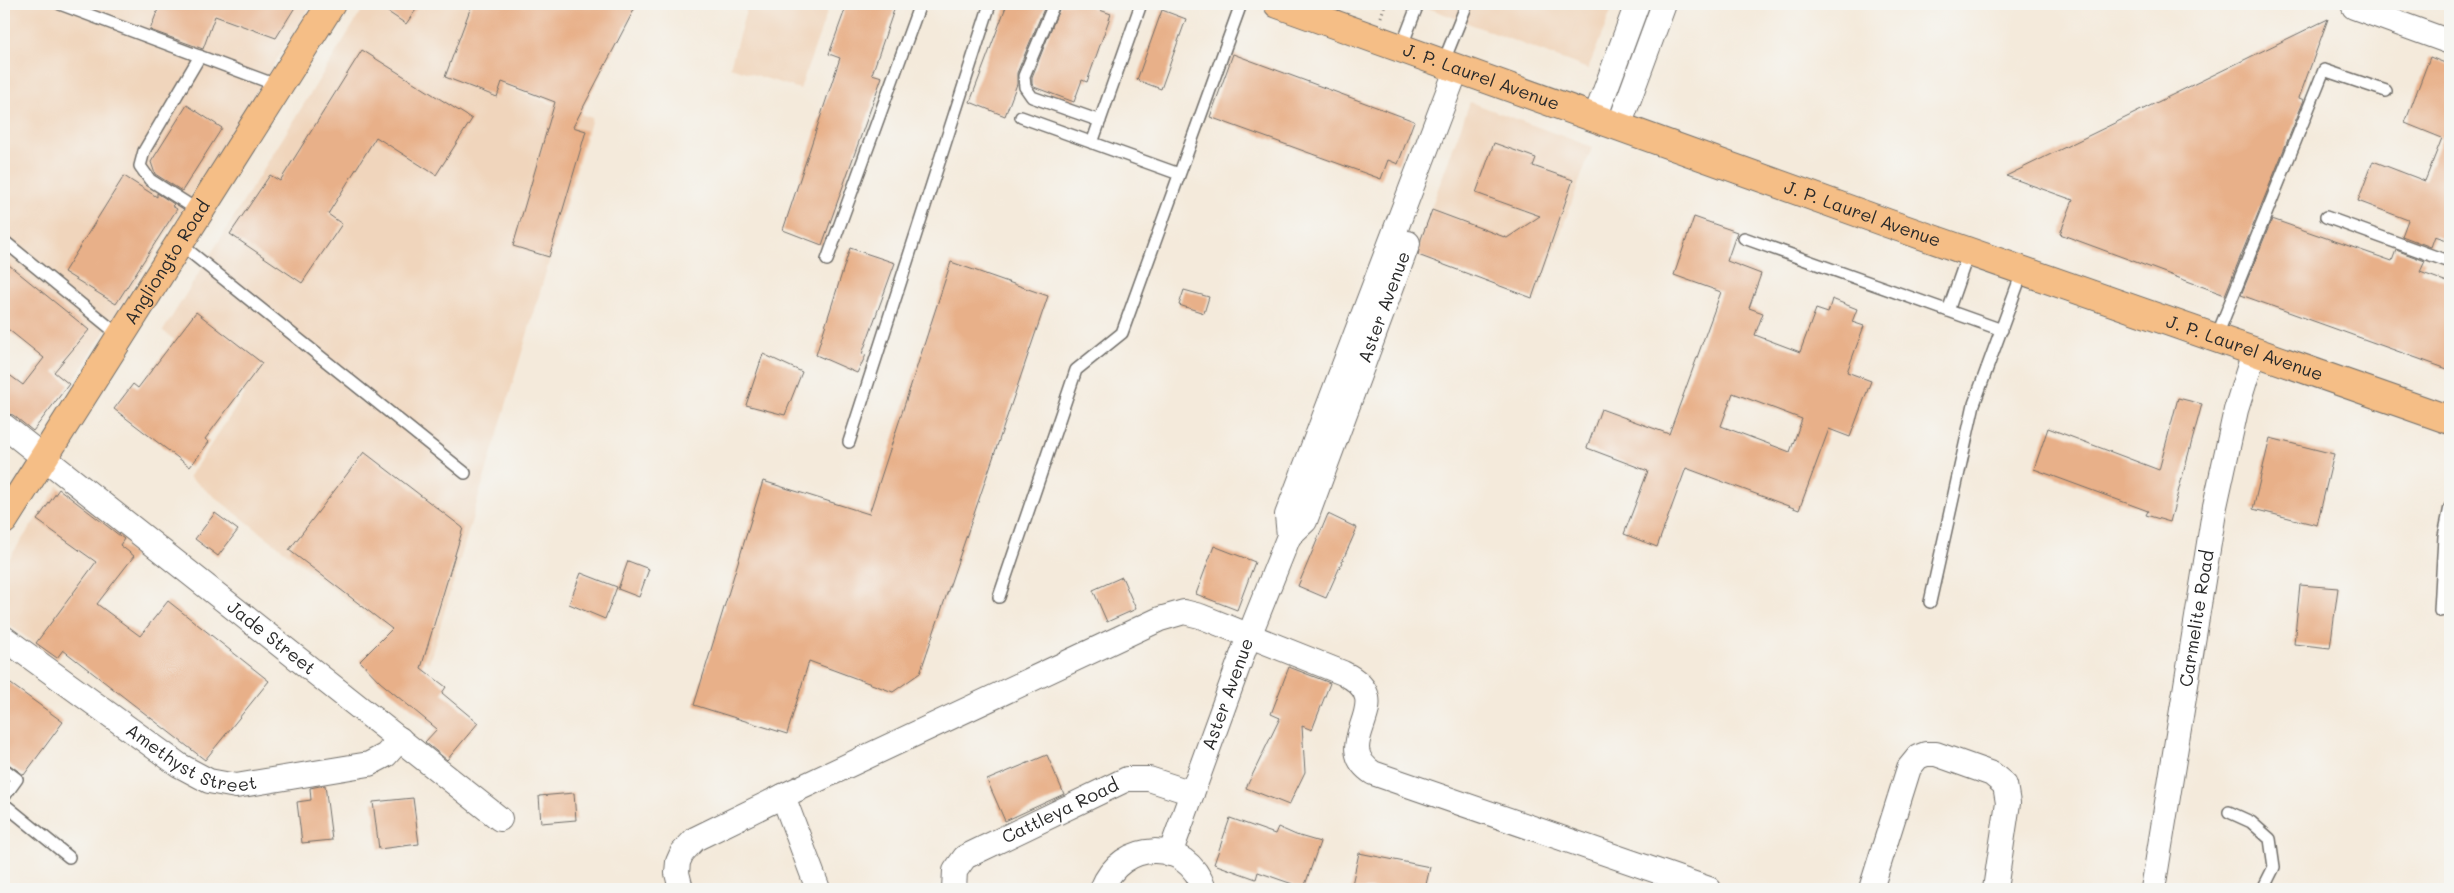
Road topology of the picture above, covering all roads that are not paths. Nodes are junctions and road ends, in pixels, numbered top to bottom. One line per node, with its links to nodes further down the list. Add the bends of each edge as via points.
1 (60, 4): 16 (lane)
2 (332, 4): 18 (main road, Angliongto Road)
3 (920, 4): 31 (lane)
4 (990, 4): 41 (lane)
5 (1054, 4): 21 (lane, via 1024,76 1025,87 1032,97)
6 (1141, 4): 21 (lane)
7 (1242, 4): 24 (lane)
8 (1278, 4): 15 (main road, J. P. Laurel Avenue)
9 (1418, 4): 15 (lane)
10 (1467, 4): 17 (lane)
11 (1637, 4): 22 (street)
12 (1664, 4): 22 (street)
13 (2354, 7): 14 (street)
14 (2450, 42)
15 (1400, 48): 17 (main road, J. P. Laurel Avenue)
16 (200, 56): 18 (lane); 25 (lane, via 144,151 140,166 150,180)
17 (1457, 68): 22 (main road, J. P. Laurel Avenue); 49 (street, Aster Avenue, via 1394,258 1309,485 1287,515 1289,536)
18 (279, 86): 25 (main road, Angliongto Road)
19 (2386, 91): 37 (lane, via 2324,70)
20 (1022, 117): 23 (lane)
21 (1100, 120): 23 (lane)
22 (1607, 122): 30 (main road, J. P. Laurel Avenue)
23 (1092, 142): 24 (lane)
24 (1180, 174): 46 (lane, via 1122,333 1076,370)
25 (199, 211): 29 (main road, Angliongto Road)
26 (2326, 217): 32 (lane)
27 (1744, 238): 34 (lane)
28 (4, 241): 36 (lane)
29 (179, 243): 36 (main road, Angliongto Road); 43 (lane)
30 (1969, 251): 33 (main road, J. P. Laurel Avenue); 34 (lane)
31 (828, 260)
32 (2450, 262)
33 (2024, 270): 35 (lane); 37 (main road, J. P. Laurel Avenue)
34 (1948, 311): 35 (lane)
35 (2002, 330): 47 (lane, via 1974,404)
36 (120, 336): 42 (main road, Angliongto Road)
37 (2216, 338): 38 (main road, J. P. Laurel Avenue)
38 (2254, 352): 39 (main road, J. P. Laurel Avenue); 69 (street, Carmelite Road, via 2236,410 2215,506)
39 (2450, 420)
40 (4, 426): 42 (street, Jade Street)
41 (849, 442)
42 (44, 457): 45 (main road, Angliongto Road); 51 (street, Jade Street)
43 (465, 473)
44 (2450, 506): 48 (lane, via 2444,536)
45 (4, 520)
46 (999, 597)
47 (1930, 602)
48 (2440, 611)
49 (1249, 636): 53 (street, Aster Avenue); 54 (street, via 1200,616 1184,612 1174,614); 66 (street, via 1343,672 1362,683 1368,700 1356,752 1361,763 1372,773)
50 (4, 638): 51 (street, Amethyst Street, via 179,765 209,781 236,786 369,764 386,755)
51 (400, 739): 58 (street, Jade Street)
52 (4, 769): 55 (lane, via 17,779)
53 (1192, 793): 59 (street, Aster Avenue); 63 (street, Cattleya Road, via 1149,778 1127,779 964,857 955,872)
54 (783, 796): 61 (street, via 695,839 678,862); 62 (street)
55 (4, 797)
56 (4, 804): 60 (lane)
57 (2229, 812): 70 (lane, via 2251,822 2270,839 2274,867)
58 (500, 819)
59 (1170, 854): 64 (street, via 1150,851 1130,856 1112,869); 65 (street, via 1187,863)
60 (69, 856)
61 (681, 889)
62 (818, 889)
63 (954, 889)
64 (1102, 889)
65 (1204, 889)
66 (1709, 889)
67 (1871, 889): 68 (street, via 1909,768 1918,757 1926,754 1936,754 1992,774 2005,785 2008,803)
68 (1995, 889)
69 (2153, 889)
70 (2263, 889)

